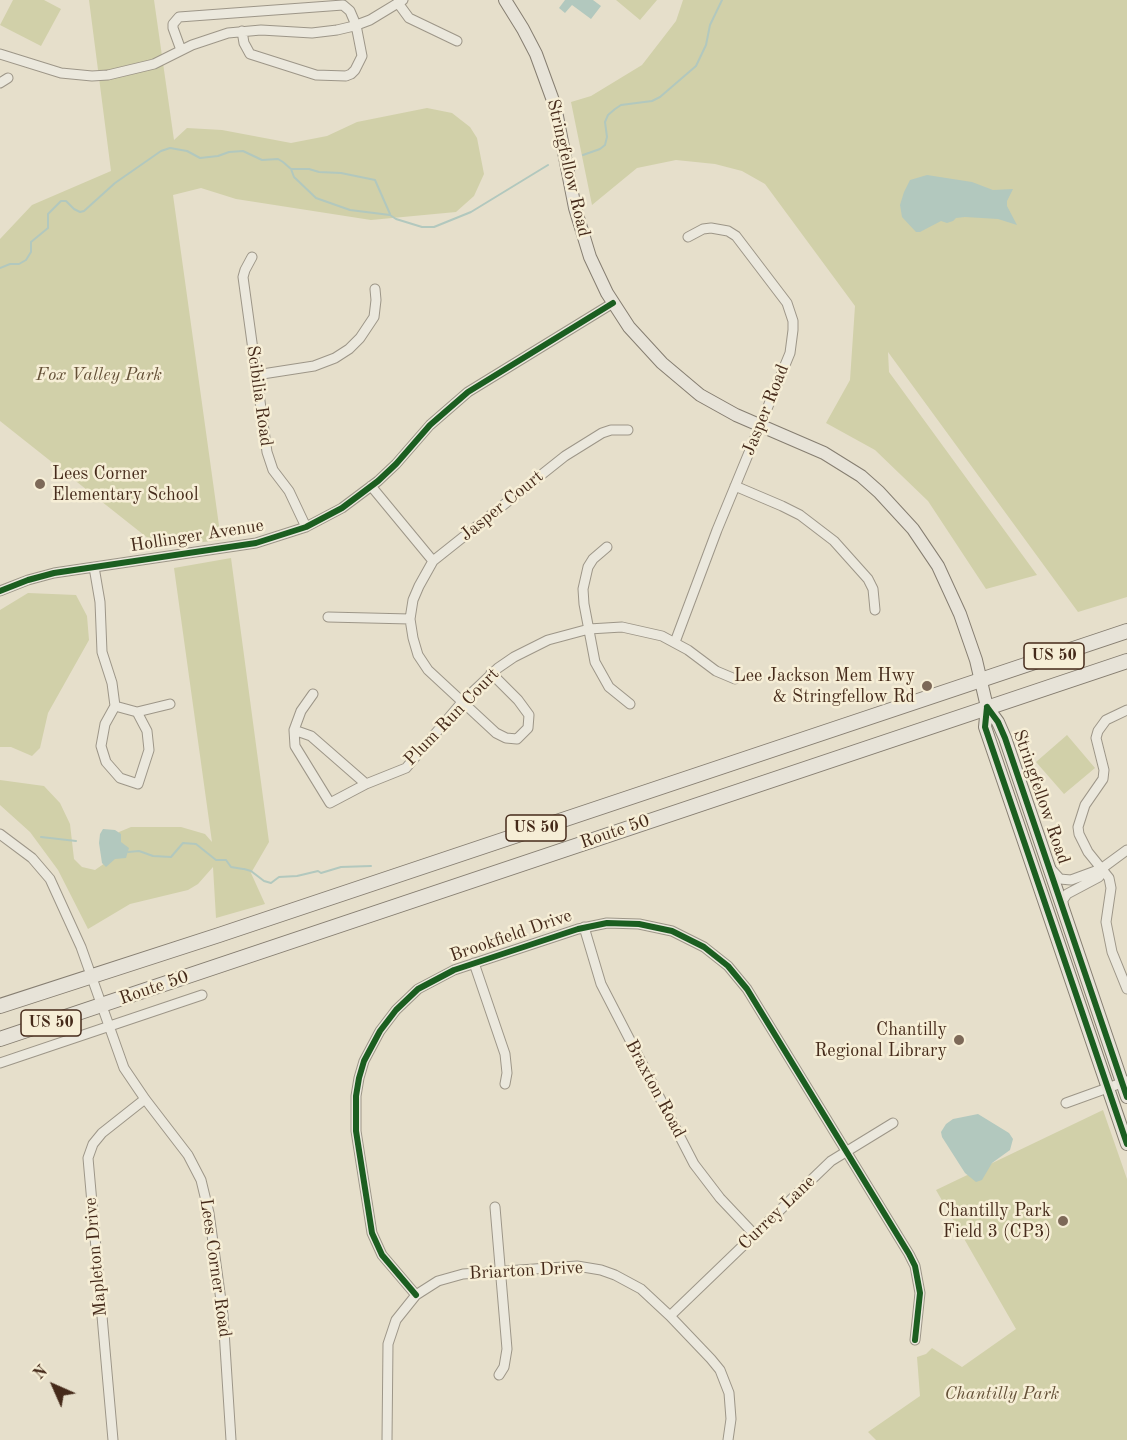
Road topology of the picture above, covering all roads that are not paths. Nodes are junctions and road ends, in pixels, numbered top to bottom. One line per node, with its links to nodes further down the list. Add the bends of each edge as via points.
1 (505, 0): 11 (main road, Stringfellow Road, via 532,46 548,84 582,233)
2 (401, 2): 3 (street); 5 (street, via 409,18)
3 (356, 25): 4 (street, via 312,33); 4 (street, via 362,56 355,70 346,76 316,75 250,54); 6 (street, via 343,5 179,17 173,28)
4 (242, 32): 6 (street, via 217,36)
5 (457, 41)
6 (181, 50): 7 (street, via 139,69 92,76 61,73)
7 (0, 54)
8 (688, 237): 13 (street, Jasper Road, via 711,228 736,236 790,311 792,344)
9 (252, 257): 12 (street, Scibilia Road, via 243,277)
10 (375, 289): 12 (street, via 374,317 349,349 314,366)
11 (613, 303): 13 (main road, Stringfellow Road, via 645,346 681,380 714,404); 15 (street, Hollinger Avenue, via 468,392 430,425)
12 (256, 375): 17 (street, Scibilia Road, via 269,462 289,491)
13 (760, 424): 16 (street, Jasper Road); 31 (main road, Stringfellow Road, via 840,462 879,492 913,529 949,587)
14 (628, 430): 19 (street, Jasper Court, via 602,433 565,456)
15 (372, 486): 17 (street, Hollinger Avenue); 19 (street)
16 (735, 486): 22 (street, via 800,515 834,541 868,579); 27 (street, Jasper Road)
17 (306, 527): 20 (street, Hollinger Avenue, via 256,543)
18 (607, 547): 25 (street, via 592,559 585,576 584,604)
19 (433, 561): 24 (street, Jasper Court, via 413,600)
20 (94, 567): 21 (street, Hollinger Avenue, via 54,573); 36 (street, via 102,652)
21 (0, 591)
22 (875, 610)
23 (328, 617): 24 (street)
24 (410, 619): 33 (street, Jasper Court, via 418,655 443,686)
25 (589, 629): 27 (street, Plum Run Court, via 633,628); 29 (street, Plum Run Court, via 531,648); 35 (street, via 595,662 609,687)
26 (1127, 630): 31 (highway, Route 50 / US 50)
27 (675, 642): 30 (street, Plum Run Court, via 716,671)
28 (1127, 661): 37 (highway, Route 50 / US 50)
29 (491, 673): 33 (street, Plum Run Court); 33 (street, Jasper Court, via 529,715 528,728 517,739 496,733)
30 (735, 678)
31 (981, 678): 37 (main road, Stringfellow Road); 49 (highway, Route 50 / US 50)
32 (313, 694): 40 (street)
33 (463, 701): 41 (street, Plum Run Court, via 406,768)
34 (170, 704): 39 (street)
35 (630, 704)
36 (115, 706): 39 (street); 39 (street, via 105,724 101,746 106,762 120,778 138,784 149,750 147,731)
37 (987, 707): 44 (main road, Stringfellow Road, via 1005,738); 53 (highway, Route 50 / US 50); 59 (main road, Stringfellow Road, via 985,727)
38 (1127, 710): 45 (street, via 1106,720 1098,731 1103,779 1079,820 1083,843)
39 (137, 712)
40 (294, 730): 41 (street, via 311,736); 41 (street, Plum Run Court, via 295,746 330,803)
41 (366, 784)
42 (0, 834): 49 (street, Lees Corner Road, via 32,858 50,879)
43 (1127, 850): 45 (street)
44 (1048, 865): 45 (street, via 1058,878 1068,880); 46 (main road, Stringfellow Road)
45 (1101, 869): 46 (street, via 1098,877 1067,894); 50 (street, via 1111,888 1106,922 1110,942)
46 (1064, 910): 57 (main road, Stringfellow Road)
47 (584, 927): 48 (street, Brookfield Drive); 65 (street, Brookfield Drive, via 619,922 655,926 690,939 716,956 747,989); 67 (street, Braxton Road, via 601,984 694,1164)
48 (474, 963): 58 (street, via 505,1054); 69 (street, Brookfield Drive, via 436,979 396,1010 371,1046 359,1078 356,1131 372,1233 382,1255)
49 (92, 976): 52 (highway, Route 50 / US 50); 53 (street, Lees Corner Road)
50 (1127, 989)
51 (202, 995): 54 (street)
52 (0, 1006)
53 (101, 1006): 54 (street, Lees Corner Road); 55 (highway, Route 50 / US 50)
54 (109, 1026): 56 (street); 61 (street, Lees Corner Road, via 124,1068)
55 (0, 1039)
56 (0, 1063)
57 (1125, 1082): 59 (street); 60 (main road, Stringfellow Road)
58 (505, 1084)
59 (1109, 1089): 62 (street); 64 (main road, Stringfellow Road)
60 (1127, 1097)
61 (145, 1099): 73 (street, Mapleton Drive, via 102,1133 88,1158); 74 (street, Lees Corner Road, via 188,1155 206,1196 223,1315)
62 (1066, 1103)
63 (893, 1123): 65 (street, Currey Lane)
64 (1127, 1144)
65 (846, 1150): 67 (street, Currey Lane, via 814,1175); 71 (street, Brookfield Drive, via 915,1266 920,1293)
66 (495, 1207): 68 (street)
67 (754, 1234): 70 (street, Currey Lane)
68 (500, 1271): 69 (street, Briarton Drive, via 450,1276); 70 (street, Briarton Drive, via 569,1266 601,1270 641,1289); 72 (street, via 507,1358)
69 (416, 1295): 75 (street, Briarton Drive, via 396,1320 387,1344)
70 (670, 1316): 76 (street, Briarton Drive, via 711,1359 726,1383 731,1411)
71 (915, 1340)
72 (499, 1375)
73 (113, 1440)
74 (231, 1440)
75 (387, 1440)
76 (728, 1440)

